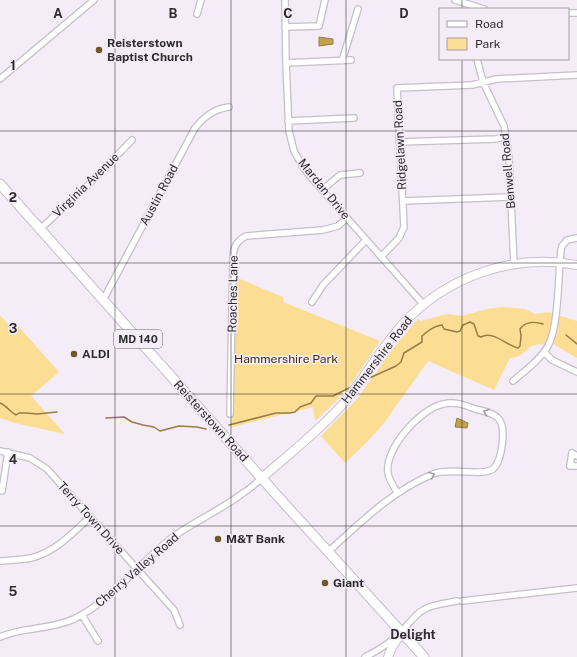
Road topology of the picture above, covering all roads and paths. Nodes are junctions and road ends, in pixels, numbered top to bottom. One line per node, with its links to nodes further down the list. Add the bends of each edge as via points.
1 (94, 0): 15 (street)
2 (201, 0): 8 (street)
3 (285, 0): 9 (street, Mardan Drive)
4 (325, 0): 9 (street, via 319,26)
5 (455, 0): 7 (street)
6 (358, 8): 12 (street)
7 (480, 8)
8 (197, 14)
9 (285, 27): 13 (street, Mardan Drive)
10 (351, 60): 12 (street)
11 (477, 60): 16 (street, Benwell Road)
12 (342, 61): 13 (street)
13 (286, 63): 19 (street, Mardan Drive)
14 (577, 75): 16 (street)
15 (0, 79)
16 (483, 82): 20 (street, Benwell Road, via 504,126); 22 (street, Ridgelawn Road, via 472,85 397,88)
17 (229, 107): 36 (street, Austin Road, via 212,111 195,128)
18 (354, 118): 19 (street)
19 (288, 121): 25 (street, Mardan Drive, via 294,151 303,167)
20 (506, 136): 22 (street, via 496,139); 26 (street, Benwell Road)
21 (132, 140): 29 (street, Virginia Avenue)
22 (399, 142): 27 (street, Ridgelawn Road)
23 (360, 173): 25 (street, via 340,175)
24 (0, 184): 29 (main road, Reisterstown Road / MD 140)
25 (322, 190): 28 (street, Mardan Drive)
26 (510, 197): 27 (street); 34 (street, Benwell Road)
27 (403, 201): 32 (street, Ridgelawn Road, via 402,233)
28 (347, 218): 31 (street, Mardan Drive); 42 (street, Roaches Lane, via 338,226 323,230 246,236 235,245)
29 (40, 229): 36 (main road, Reisterstown Road / MD 140)
30 (577, 238): 33 (street, via 565,243)
31 (366, 240): 32 (street, Mardan Drive); 37 (street, via 323,284)
32 (381, 257): 38 (street, Mardan Drive)
33 (559, 262): 34 (street, Hammershire Road); 35 (street, Hammershire Road); 39 (street, via 553,328)
34 (514, 264): 38 (street, Hammershire Road, via 469,277)
35 (577, 265)
36 (103, 300): 47 (main road, Reisterstown Road / MD 140)
37 (312, 302)
38 (423, 304): 47 (street, Hammershire Road, via 400,327 341,406)
39 (544, 352): 40 (street, via 552,360); 41 (street)
40 (577, 372)
41 (513, 381)
42 (230, 414)
43 (0, 451): 44 (street, Terry Town Drive)
44 (8, 452): 48 (street); 50 (street, Terry Town Drive, via 30,458 43,466)
45 (577, 456): 46 (street, via 572,453 570,466)
46 (577, 466)
47 (262, 478): 51 (main road, Reisterstown Road / MD 140); 53 (street, Cherry Valley Road, via 244,493 170,539)
48 (2, 491)
49 (397, 492): 49 (street, one-way to 49, via 442,471 490,471 499,458 503,438 502,424 490,413 458,403 433,407 403,432 388,463 389,478); 51 (street)
50 (90, 517): 52 (street, via 48,551 32,558); 53 (street, Terry Town Drive)
51 (329, 551): 57 (main road, Reisterstown Road / MD 140)
52 (0, 561)
53 (137, 569): 55 (street, Cherry Valley Road); 56 (street, Terry Town Drive, via 174,610)
54 (577, 588): 57 (street, via 435,606 424,609)
55 (82, 615): 58 (street, Cherry Valley Road, via 61,624); 59 (street)
56 (180, 625)
57 (402, 632): 60 (street, via 384,647); 61 (street); 62 (main road, Reisterstown Road / MD 140)
58 (0, 637)
59 (98, 641)
60 (365, 657)
61 (388, 657)
62 (424, 657)

